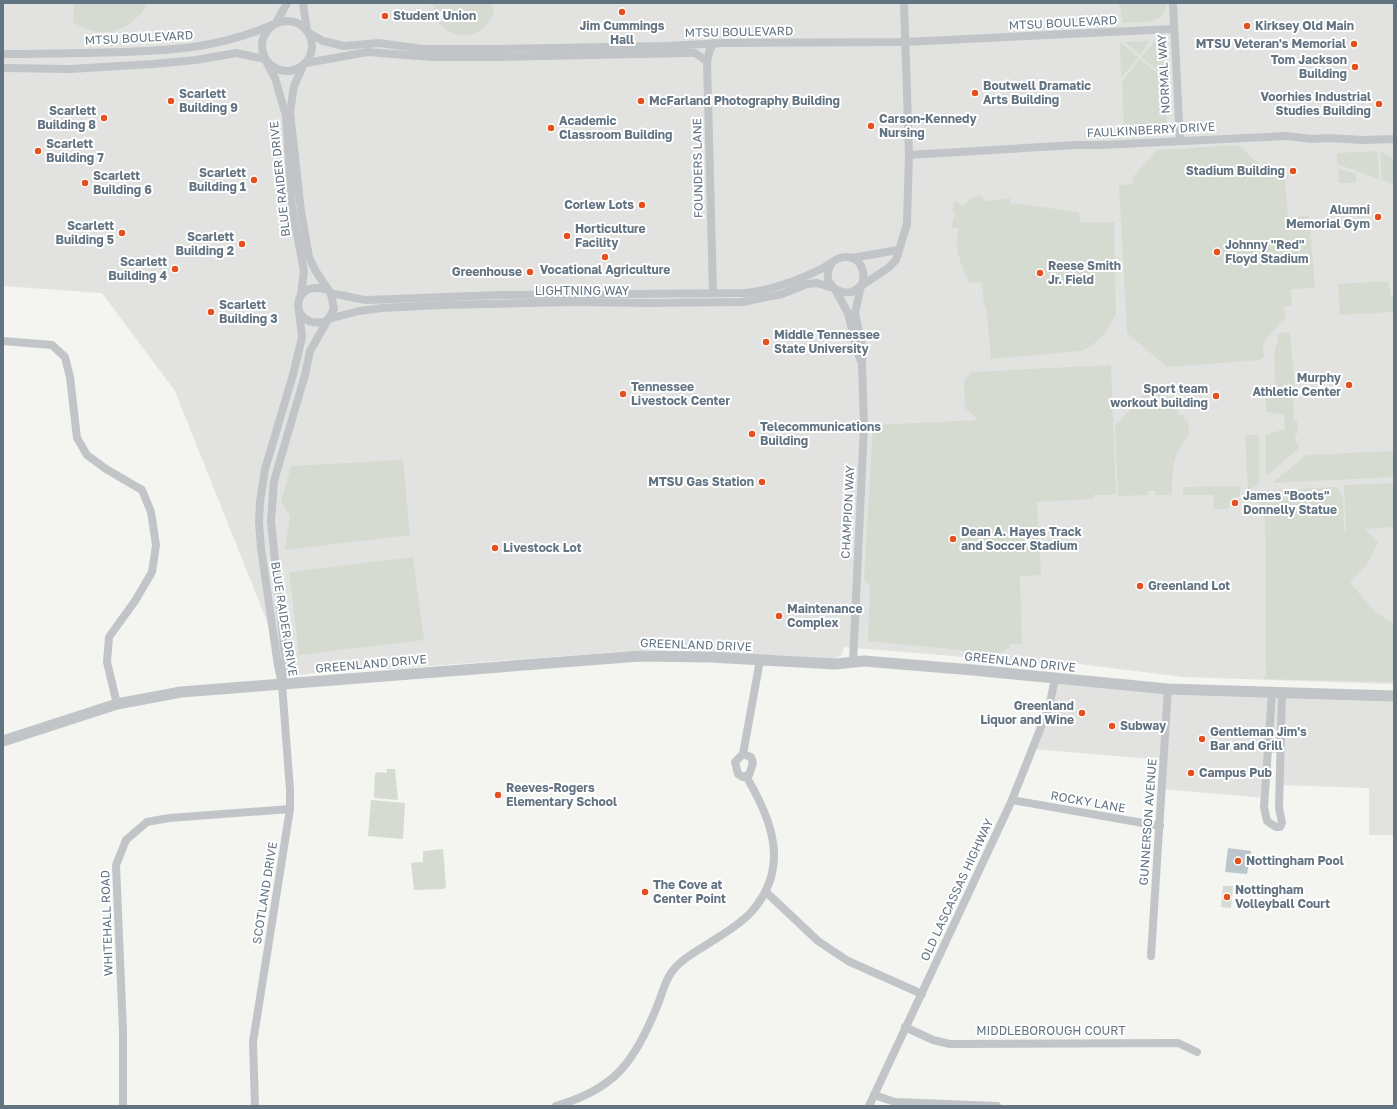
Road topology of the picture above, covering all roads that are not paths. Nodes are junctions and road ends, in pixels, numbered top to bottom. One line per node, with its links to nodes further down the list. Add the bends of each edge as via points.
1 (287, 3): 5 (street)
2 (302, 3): 7 (street)
3 (904, 3): 8 (street)
4 (1173, 4): 6 (street, NORMAL WAY)
5 (274, 24): 7 (street, via 290,21); 10 (street, MTSU BOULEVARD, via 250,34 199,47 80,54); 11 (street, via 262,39 261,47)
6 (1173, 29): 8 (street, MTSU BOULEVARD); 16 (street, NORMAL WAY)
7 (308, 32): 9 (street, MTSU BOULEVARD, via 323,41 344,46 379,43 423,49); 13 (street, via 312,45 311,53)
8 (905, 42): 9 (street, MTSU BOULEVARD); 17 (street)
9 (714, 43): 12 (street, FOUNDERS LANE)
10 (3, 54)
11 (266, 61): 13 (street, via 277,70 288,72); 14 (street, MTSU BOULEVARD, via 236,53 153,64 70,69); 25 (street, BLUE RAIDER DRIVE, via 275,78 286,116 292,208 304,271)
12 (707, 61): 13 (street, MTSU BOULEVARD, via 695,53 431,57 368,52); 24 (street, FOUNDERS LANE)
13 (304, 64): 23 (street, BLUE RAIDER DRIVE, via 294,86 290,112 309,257 314,270)
14 (3, 68)
15 (1394, 139): 16 (street, FAULKINBERRY DRIVE, via 1312,139 1286,136)
16 (1180, 141): 17 (street, FAULKINBERRY DRIVE)
17 (909, 155): 18 (street, via 907,224)
18 (898, 250): 19 (street); 21 (street, via 896,260 888,268)
19 (852, 258): 20 (street, via 839,258); 21 (street, via 862,267 864,275)
20 (832, 262): 22 (street, via 828,274 829,282); 24 (street, LIGHTNING WAY, via 804,277 774,288 758,292)
21 (861, 286): 22 (street, via 845,293); 29 (street, CHAMPION WAY, via 855,313 863,350)
22 (834, 289): 27 (street, LIGHTNING WAY, via 817,283 807,284 782,294 742,302 578,302 374,309); 29 (street, CHAMPION WAY, via 848,313)
23 (329, 292): 24 (street, LIGHTNING WAY, via 367,300 491,295); 25 (street, via 315,287 309,288); 27 (street, via 334,309)
24 (713, 293)
25 (301, 295): 26 (street)
26 (299, 311): 27 (street, via 312,323); 33 (street, BLUE RAIDER DRIVE, via 302,337 265,469 259,522)
27 (328, 320): 33 (street, BLUE RAIDER DRIVE, via 310,351 274,481 271,504 286,658)
28 (3, 342): 37 (street, via 52,345 65,357 70,377 76,438 88,455 142,490 151,512 156,546 152,572 110,637 107,662)
29 (862, 364): 31 (street, CHAMPION WAY, via 864,426)
30 (760, 660): 31 (street, GREENLAND DRIVE, via 835,664); 33 (street, GREENLAND DRIVE, via 640,656); 39 (street)
31 (853, 662): 32 (street, GREENLAND DRIVE)
32 (1055, 678): 34 (street, GREENLAND DRIVE); 41 (street, OLD LASCASSAS HIGHWAY, via 1049,707)
33 (282, 684): 37 (street, GREENLAND DRIVE, via 181,692); 42 (street, SCOTLAND DRIVE)
34 (1168, 689): 35 (street, GREENLAND DRIVE); 43 (street, GUNNERSON AVENUE)
35 (1277, 693): 35 (street, via 1264,807 1267,821 1276,827 1282,823 1279,808); 36 (street, GREENLAND DRIVE)
36 (1394, 696)
37 (117, 704): 38 (street, GREENLAND DRIVE)
38 (3, 741)
39 (743, 754): 40 (street, via 751,757 753,763 752,770); 40 (street, via 736,762 736,768 738,774)
40 (746, 776): 44 (street, via 762,804 772,834 774,860)
41 (1012, 800): 43 (street, ROCKY LANE); 46 (street, OLD LASCASSAS HIGHWAY)
42 (290, 809): 50 (street, WHITEHALL ROAD, via 147,822 126,840 116,865 123,1031); 51 (street, SCOTLAND DRIVE, via 253,1042)
43 (1160, 826): 45 (street, GUNNERSON AVENUE)
44 (766, 892): 46 (street, via 818,940 848,961); 52 (street, via 752,912 671,972 644,1038 626,1065 596,1091)
45 (1151, 956)
46 (922, 994): 47 (street, OLD LASCASSAS HIGHWAY)
47 (905, 1027): 48 (street, MIDDLEBOROUGH COURT, via 933,1040 950,1044 1178,1043); 49 (street, OLD LASCASSAS HIGHWAY)
48 (1197, 1052)
49 (874, 1095): 53 (street, OLD LASCASSAS HIGHWAY); 54 (street, via 895,1102)
50 (123, 1106)
51 (255, 1106)
52 (556, 1106)
53 (869, 1106)
54 (997, 1106)

